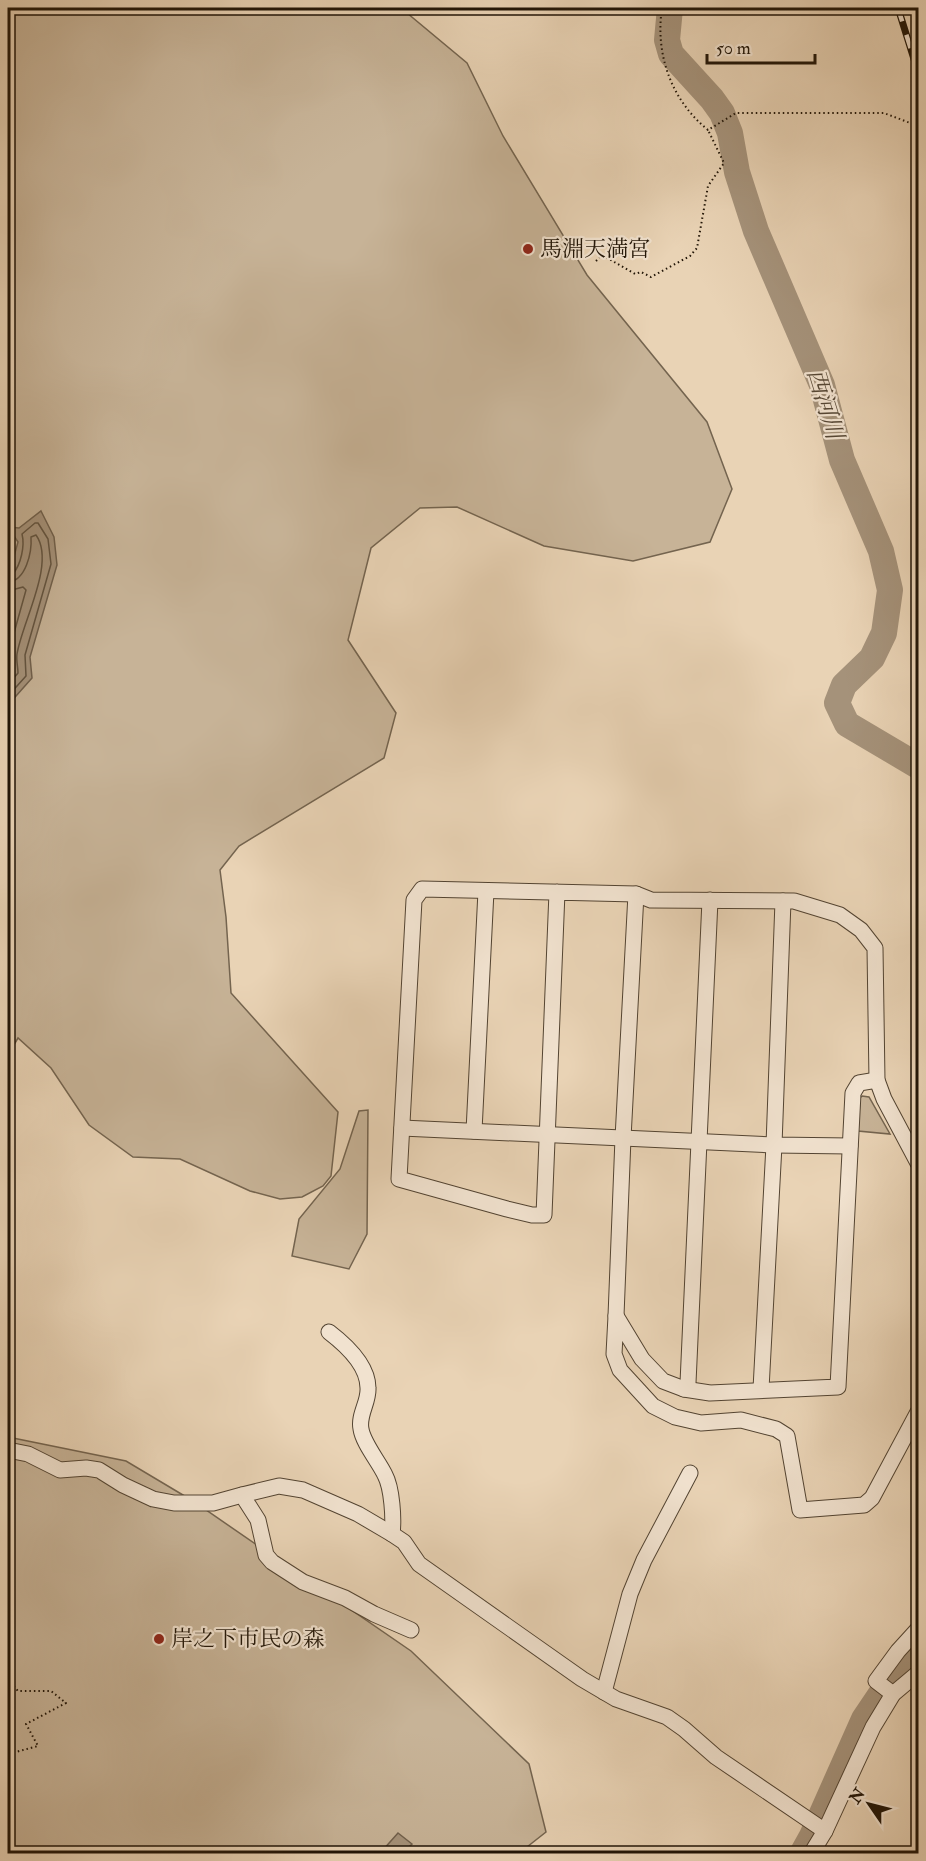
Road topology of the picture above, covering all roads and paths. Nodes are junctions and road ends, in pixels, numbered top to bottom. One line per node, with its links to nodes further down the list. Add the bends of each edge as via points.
1 (662, 8): 3 (path, via 660,39 665,71 680,99)
2 (918, 126): 3 (path, via 884,113 736,113)
3 (708, 130): 4 (path, via 724,163 708,186 697,248 690,256 651,277 641,272 635,274 602,255)
4 (596, 261)
5 (486, 891): 6 (street); 11 (street, via 422,889 414,900); 12 (street)
6 (557, 892): 7 (street); 13 (street)
7 (636, 894): 8 (street, via 651,900); 14 (street)
8 (710, 900): 9 (street); 15 (street)
9 (783, 901): 10 (street, via 840,915 861,930 874,948); 16 (street)
10 (877, 1080): 17 (street, via 859,1083 853,1093); 18 (street)
11 (402, 1128): 12 (street); 13 (street, via 399,1179 532,1215 544,1215)
12 (474, 1131): 13 (street)
13 (547, 1134): 14 (street)
14 (623, 1138): 15 (street); 19 (street)
15 (699, 1142): 16 (street); 21 (street, via 688,1383)
16 (774, 1145): 17 (street); 22 (street)
17 (850, 1146): 22 (street, via 838,1387)
18 (918, 1163)
19 (616, 1316): 21 (street, via 642,1359 663,1381); 23 (street, via 614,1354 620,1370 652,1406 701,1423 741,1420 787,1436 800,1510 864,1505 872,1498)
20 (330, 1332): 27 (street, via 347,1346 361,1366 368,1388 361,1430 387,1477 394,1522)
21 (684, 1389): 22 (street, via 710,1393)
22 (761, 1389)
23 (918, 1412)
24 (8, 1450): 26 (street, via 28,1454 60,1470 99,1470 153,1499 213,1503)
25 (690, 1473): 33 (street, via 630,1594)
26 (242, 1495): 27 (street, via 279,1486 303,1490); 29 (street, via 258,1520 266,1555 272,1562 303,1582)
27 (392, 1534): 33 (street, via 404,1542 419,1564)
28 (918, 1629): 32 (street, via 876,1682)
29 (411, 1630)
30 (918, 1673): 32 (street)
31 (8, 1679): 34 (path, via 18,1691 51,1691 66,1702 26,1724 38,1746 12,1753)
32 (886, 1689): 35 (street, via 873,1727)
33 (604, 1692): 35 (street, via 667,1717 716,1757)
34 (8, 1765)
35 (824, 1830): 36 (street)
36 (811, 1854)

